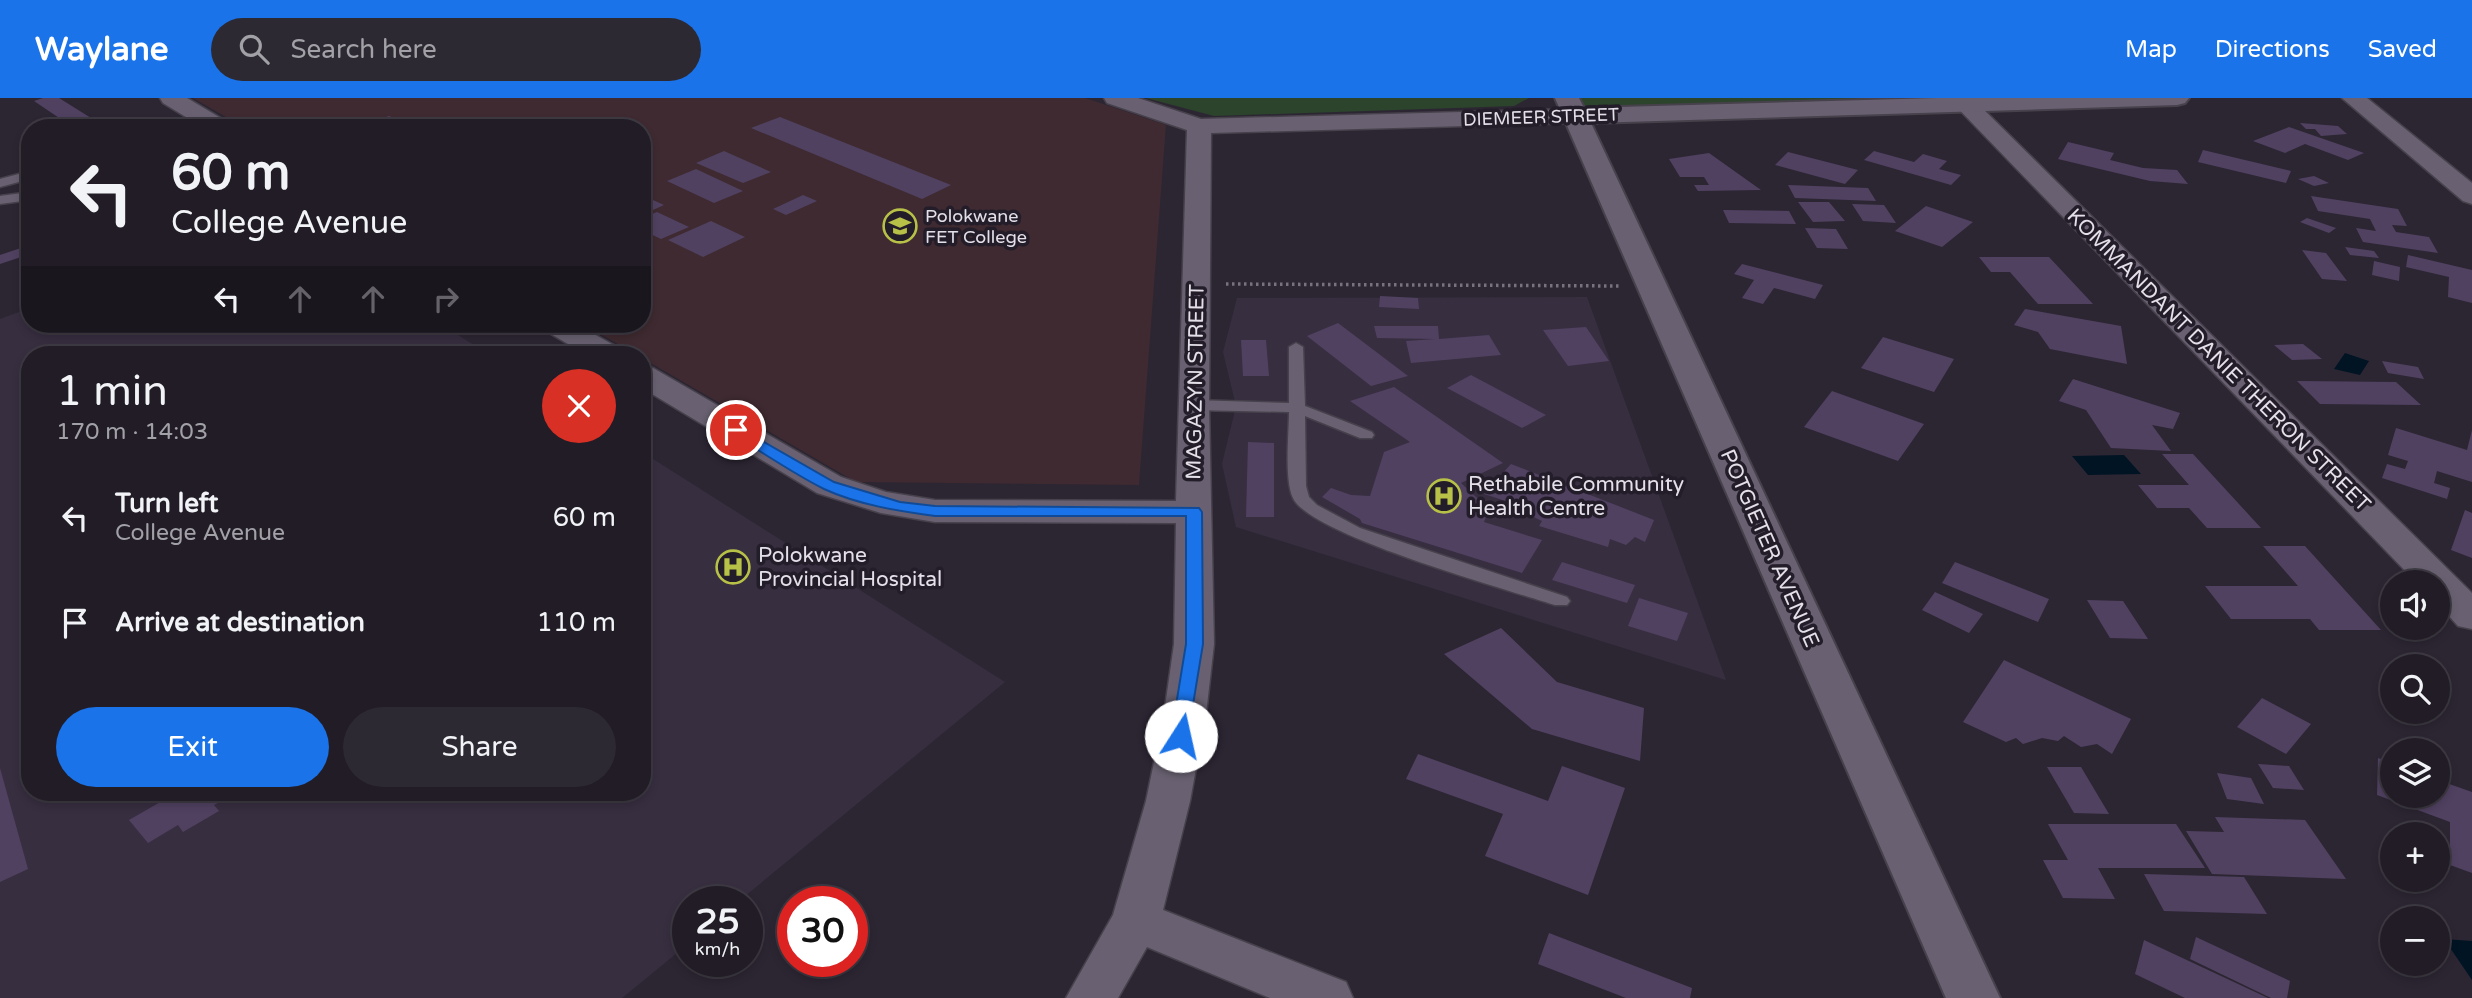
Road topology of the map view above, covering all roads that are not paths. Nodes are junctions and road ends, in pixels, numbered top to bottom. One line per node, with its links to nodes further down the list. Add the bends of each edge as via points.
1 (171, 98): 7 (street)
2 (1115, 98): 8 (street, DIEMEER STREET)
3 (2177, 98): 5 (street, DIEMEER STREET)
4 (2353, 98): 11 (street)
5 (1962, 101): 6 (street, DIEMEER STREET); 23 (street, KOMMANDANT DANIE THERON STREET)
6 (1571, 107): 8 (street, DIEMEER STREET); 27 (street, POTGIETER AVENUE)
7 (206, 119)
8 (1199, 126): 18 (street, MAGAZYN STREET)
9 (21, 177): 10 (lane)
10 (0, 183)
11 (2472, 196)
12 (21, 197): 13 (lane)
13 (0, 200)
14 (570, 333): 15 (street)
15 (593, 346)
16 (1296, 347): 19 (lane)
17 (651, 380): 21 (street, via 829,485 881,502 935,511)
18 (1193, 405): 19 (lane); 21 (street, MAGAZYN STREET)
19 (1297, 408): 20 (lane); 22 (lane, via 1299,491 1318,514 1354,532)
20 (1366, 435)
21 (1194, 512): 24 (street, MAGAZYN STREET, via 1194,644 1185,714)
22 (1561, 601)
23 (2472, 616)
24 (1136, 921): 25 (street, MAGAZYN STREET); 26 (street)
25 (1091, 998)
26 (1328, 998)
27 (1973, 998)

